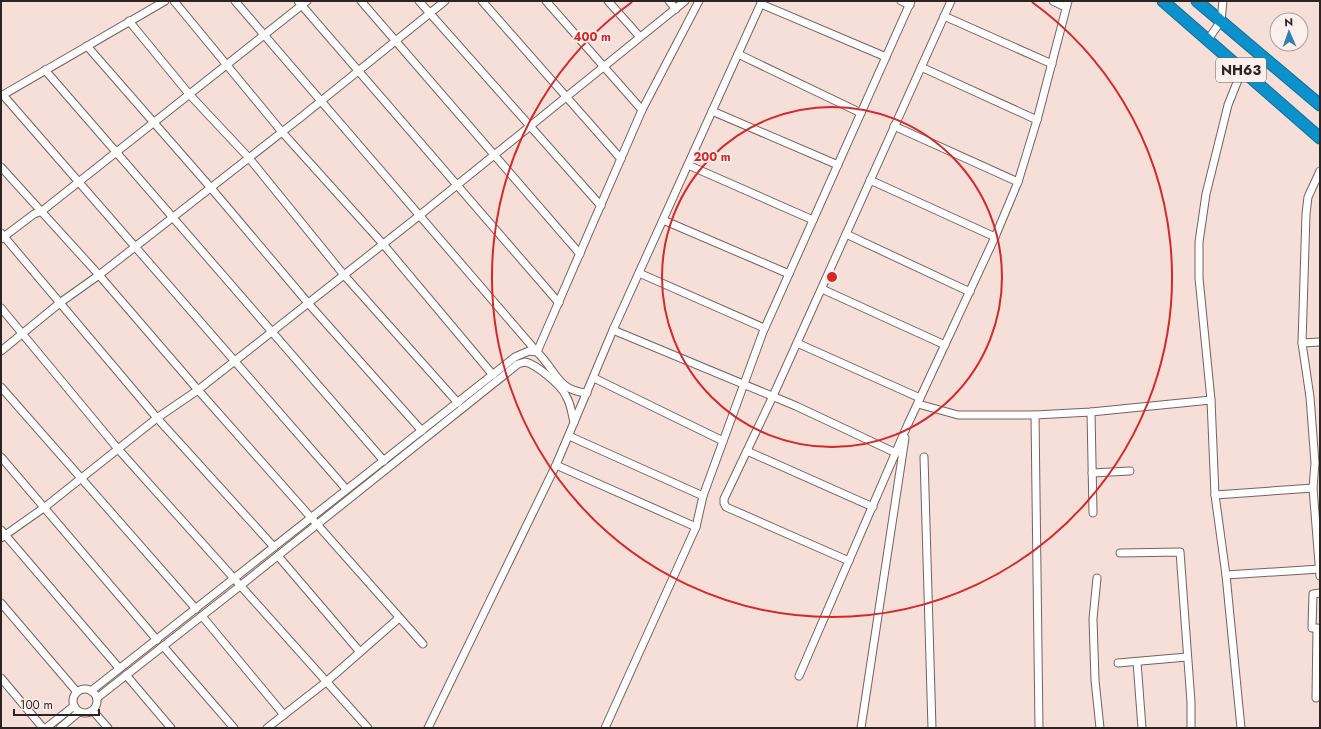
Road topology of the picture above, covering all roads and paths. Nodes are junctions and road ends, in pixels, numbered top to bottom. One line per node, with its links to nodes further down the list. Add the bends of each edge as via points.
1 (165, 1): 26 (street)
2 (174, 1): 35 (street)
3 (235, 1): 28 (street)
4 (361, 1): 30 (street)
5 (419, 1): 24 (street)
6 (445, 1): 24 (street)
7 (482, 1): 44 (street)
8 (546, 1): 37 (street)
9 (608, 1): 29 (street)
10 (669, 1): 23 (street)
11 (685, 1): 23 (street)
12 (699, 1): 47 (street)
13 (901, 1): 21 (street)
14 (950, 1): 25 (street)
15 (1053, 1): 22 (street)
16 (1163, 1): 31 (highway, NH63)
17 (1197, 1): 27 (highway, NH63)
18 (1223, 1): 27 (street)
19 (302, 2): 28 (street); 41 (street)
20 (761, 2): 33 (street); 34 (street)
21 (910, 3): 34 (street)
22 (1067, 4): 36 (street)
23 (676, 9): 29 (street)
24 (429, 14): 30 (street); 53 (street)
25 (944, 16): 36 (street); 38 (street)
26 (129, 21): 32 (street); 42 (street)
27 (1221, 21): 31 (street); 46 (highway, NH63)
28 (263, 35): 35 (street); 45 (street)
29 (640, 37): 37 (street)
30 (395, 41): 41 (street); 57 (street)
31 (1207, 41): 40 (highway, NH63)
32 (87, 46): 39 (street); 51 (street)
33 (738, 54): 48 (street); 49 (street)
34 (886, 57): 49 (street)
35 (227, 64): 42 (street); 54 (street)
36 (1052, 64): 50 (street)
37 (604, 67): 44 (street); 47 (street)
38 (921, 67): 50 (street); 52 (street)
39 (45, 70): 43 (street); 56 (street)
40 (1242, 70): 55 (highway, NH63); 109 (street, via 1226,112 1206,194 1199,242 1199,278)
41 (358, 71): 45 (street); 67 (street)
42 (189, 94): 51 (street); 58 (street)
43 (2, 95): 65 (street)
44 (566, 97): 53 (street); 59 (street)
45 (321, 101): 54 (street); 71 (street)
46 (1320, 105)
47 (642, 110): 59 (street)
48 (712, 111): 60 (street); 61 (street)
49 (861, 113): 61 (street)
50 (1037, 120): 66 (street)
51 (152, 123): 56 (street); 68 (street)
52 (894, 126): 64 (street); 66 (street)
53 (530, 127): 57 (street); 69 (street)
54 (282, 132): 58 (street); 78 (street)
55 (1320, 138)
56 (117, 151): 65 (street); 72 (street)
57 (493, 156): 67 (street); 80 (street)
58 (249, 158): 68 (street); 84 (street)
59 (621, 158): 69 (street)
60 (688, 165): 73 (street); 74 (street)
61 (838, 165): 74 (street)
62 (1, 166): 70 (street)
63 (1320, 171): 97 (street, via 1308,197 1306,214)
64 (870, 180): 75 (street); 77 (street)
65 (80, 181): 70 (street); 79 (street)
66 (1018, 182): 77 (street)
67 (457, 186): 71 (street); 89 (street)
68 (211, 188): 72 (street); 88 (street)
69 (601, 206): 80 (street)
70 (42, 211): 76 (street); 83 (street)
71 (420, 215): 78 (street); 100 (street)
72 (174, 217): 79 (street); 93 (street)
73 (663, 220): 81 (street); 82 (street)
74 (813, 220): 82 (street)
75 (846, 234): 85 (street); 86 (street)
76 (2, 236): 87 (street)
77 (995, 237): 86 (street)
78 (383, 244): 84 (street); 102 (street)
79 (135, 247): 83 (street); 101 (street)
80 (580, 254): 89 (street)
81 (639, 273): 91 (street); 92 (street)
82 (789, 274): 91 (street)
83 (99, 275): 87 (street); 106 (street)
84 (344, 275): 88 (street); 111 (street)
85 (822, 288): 96 (street); 98 (street)
86 (970, 292): 98 (street)
87 (61, 302): 94 (street); 114 (street)
88 (308, 303): 93 (street); 117 (street)
89 (559, 303): 100 (street)
90 (1, 308): 94 (street)
91 (764, 328): 104 (street)
92 (613, 330): 103 (street); 104 (street)
93 (272, 332): 101 (street); 125 (street)
94 (23, 333): 99 (street); 120 (street)
95 (1320, 342): 97 (street)
96 (798, 343): 108 (street); 110 (street)
97 (1302, 343): 126 (street)
98 (945, 345): 110 (street)
99 (1, 351)
100 (537, 352): 102 (street, via 529,351 519,355); 107 (street, via 564,386 573,392)
101 (235, 361): 106 (street); 132 (street)
102 (493, 375): 111 (street)
103 (594, 378): 107 (street); 119 (street)
104 (744, 384): 108 (street); 119 (street)
105 (1, 386): 130 (street)
106 (198, 390): 114 (street); 138 (street)
107 (587, 393): 115 (street)
108 (774, 396): 121 (street); 122 (street)
109 (1211, 400): 112 (street); 133 (street)
110 (919, 401): 113 (street, via 958,415); 116 (street)
111 (458, 403): 117 (street)
112 (1091, 412): 113 (street); 129 (street)
113 (1035, 414): 188 (street)
114 (157, 418): 120 (street); 142 (street)
115 (574, 423): 118 (street); 139 (street, via 568,399 561,388 534,366 522,363)
116 (908, 424): 122 (street); 186 (street)
117 (422, 431): 125 (street)
118 (569, 436): 127 (street); 134 (street)
119 (723, 441): 134 (street)
120 (118, 449): 130 (street); 150 (street)
121 (747, 451): 136 (street); 145 (street, via 724,499 726,507)
122 (896, 453): 136 (street)
123 (1, 457): 135 (street)
124 (924, 457): 187 (street)
125 (384, 460): 132 (street)
126 (1317, 463): 131 (street)
127 (556, 465): 140 (street); 184 (street)
128 (1130, 471): 129 (street)
129 (1092, 473): 137 (street)
130 (81, 478): 135 (street); 154 (street)
131 (1313, 488): 133 (street); 146 (street)
132 (346, 489): 138 (street)
133 (1215, 495): 147 (street)
134 (702, 496): 140 (street)
135 (45, 507): 141 (street); 157 (street)
136 (872, 508): 145 (street)
137 (1093, 513)
138 (311, 518): 139 (street); 142 (street)
139 (316, 525): 144 (street); 156 (street)
140 (696, 526): 185 (street)
141 (2, 534): 164 (street)
142 (274, 548): 150 (street)
143 (1120, 552): 161 (street, via 1180,552)
144 (278, 556): 151 (street); 160 (street)
145 (849, 561): 166 (street)
146 (1320, 569): 147 (street); 148 (street)
147 (1226, 575): 192 (street)
148 (1320, 576)
149 (1097, 578): 189 (street, via 1093,619)
150 (234, 579): 151 (street); 154 (street)
151 (240, 586): 155 (street); 168 (street)
152 (1320, 593): 172 (street, via 1313,594 1312,628 1316,628)
153 (1, 603): 170 (street)
154 (196, 609): 157 (street)
155 (202, 616): 159 (street); 176 (street)
156 (399, 618): 158 (street); 160 (street)
157 (156, 640): 164 (street)
158 (423, 644)
159 (163, 646): 165 (street); 181 (street)
160 (360, 652): 168 (street)
161 (1187, 657): 162 (street); 191 (street)
162 (1137, 662): 163 (street); 190 (street)
163 (1118, 663)
164 (119, 668): 169 (street)
165 (126, 675): 171 (street); 180 (street)
166 (799, 676)
167 (1, 678): 177 (street)
168 (326, 682): 176 (street); 183 (street)
169 (91, 691): 170 (street, via 85,689); 171 (street)
170 (77, 692): 173 (street, via 73,699)
171 (97, 698): 174 (street)
172 (1316, 698)
173 (74, 706): 175 (street); 177 (street)
174 (93, 711): 175 (street, via 85,714); 179 (street)
175 (79, 712): 178 (street)
176 (284, 715): 182 (street)
177 (44, 728)
178 (60, 728)
179 (108, 728)
180 (171, 728)
181 (234, 728)
182 (268, 728)
183 (368, 728)
184 (428, 728)
185 (605, 728)
186 (861, 728)
187 (932, 728)
188 (1038, 728)
189 (1100, 728)
190 (1142, 728)
191 (1191, 728)
192 (1241, 728)

